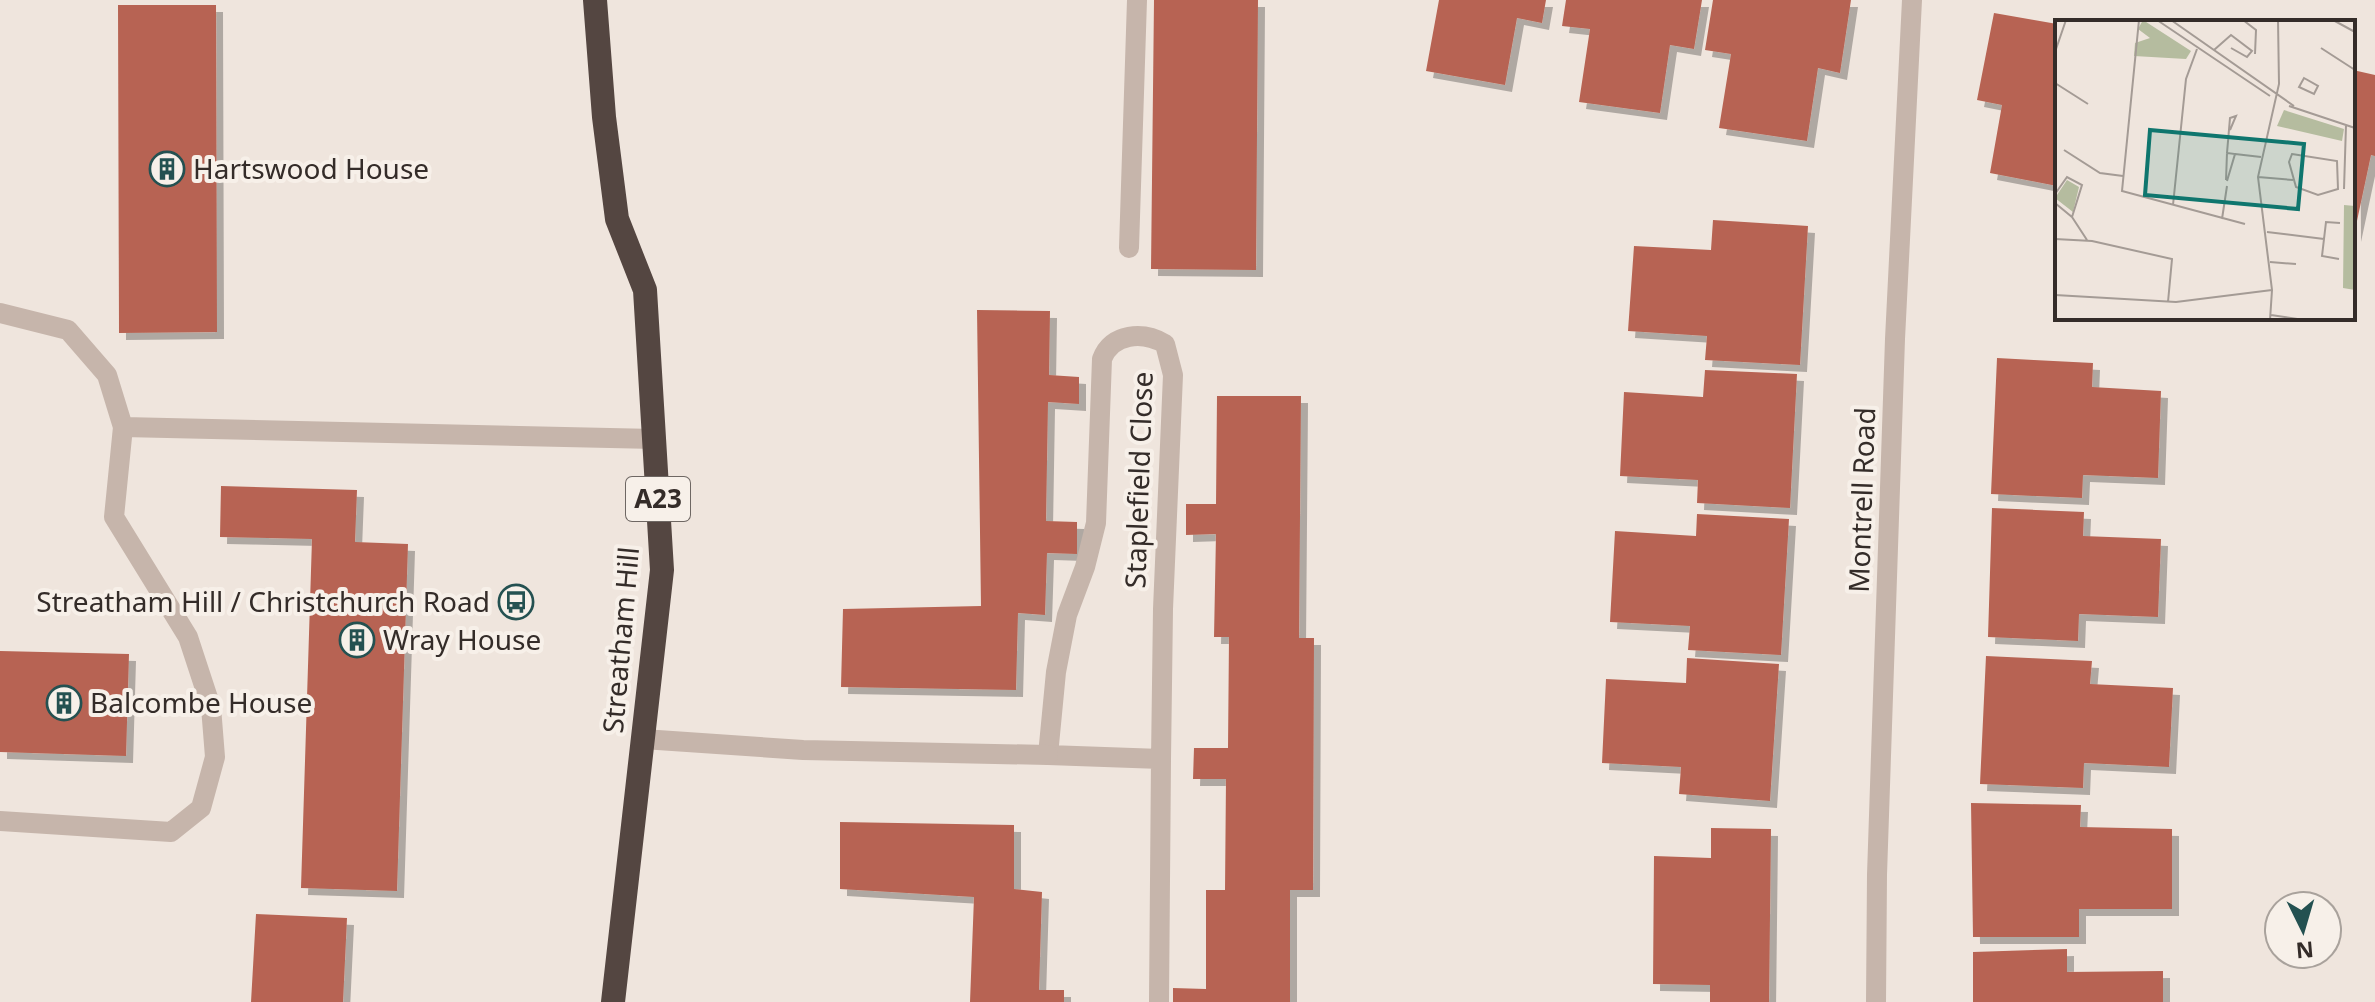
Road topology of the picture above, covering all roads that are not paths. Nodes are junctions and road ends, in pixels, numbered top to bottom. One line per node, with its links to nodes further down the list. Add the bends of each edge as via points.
1 (595, 0): 7 (highway, Streatham Hill / A23, via 617,219 645,290)
2 (1137, 0): 4 (street)
3 (1912, 0): 14 (street, Montrell Road, via 1895,339)
4 (1129, 248)
5 (0, 313): 6 (street, via 68,330 107,375)
6 (123, 427): 7 (street); 11 (street, via 114,517 188,637 211,707 215,757 201,808 171,832)
7 (655, 439): 8 (highway, Streatham Hill / A23, via 662,570)
8 (643, 739): 9 (street, via 803,750); 12 (highway, Streatham Hill / A23)
9 (1048, 755): 10 (street); 10 (street, Staplefield Close, via 1067,615 1096,523 1102,359 1115,341 1132,336 1165,344 1173,375)
10 (1161, 759): 13 (street, Staplefield Close)
11 (0, 821)
12 (613, 1002)
13 (1159, 1002)
14 (1876, 1002)

